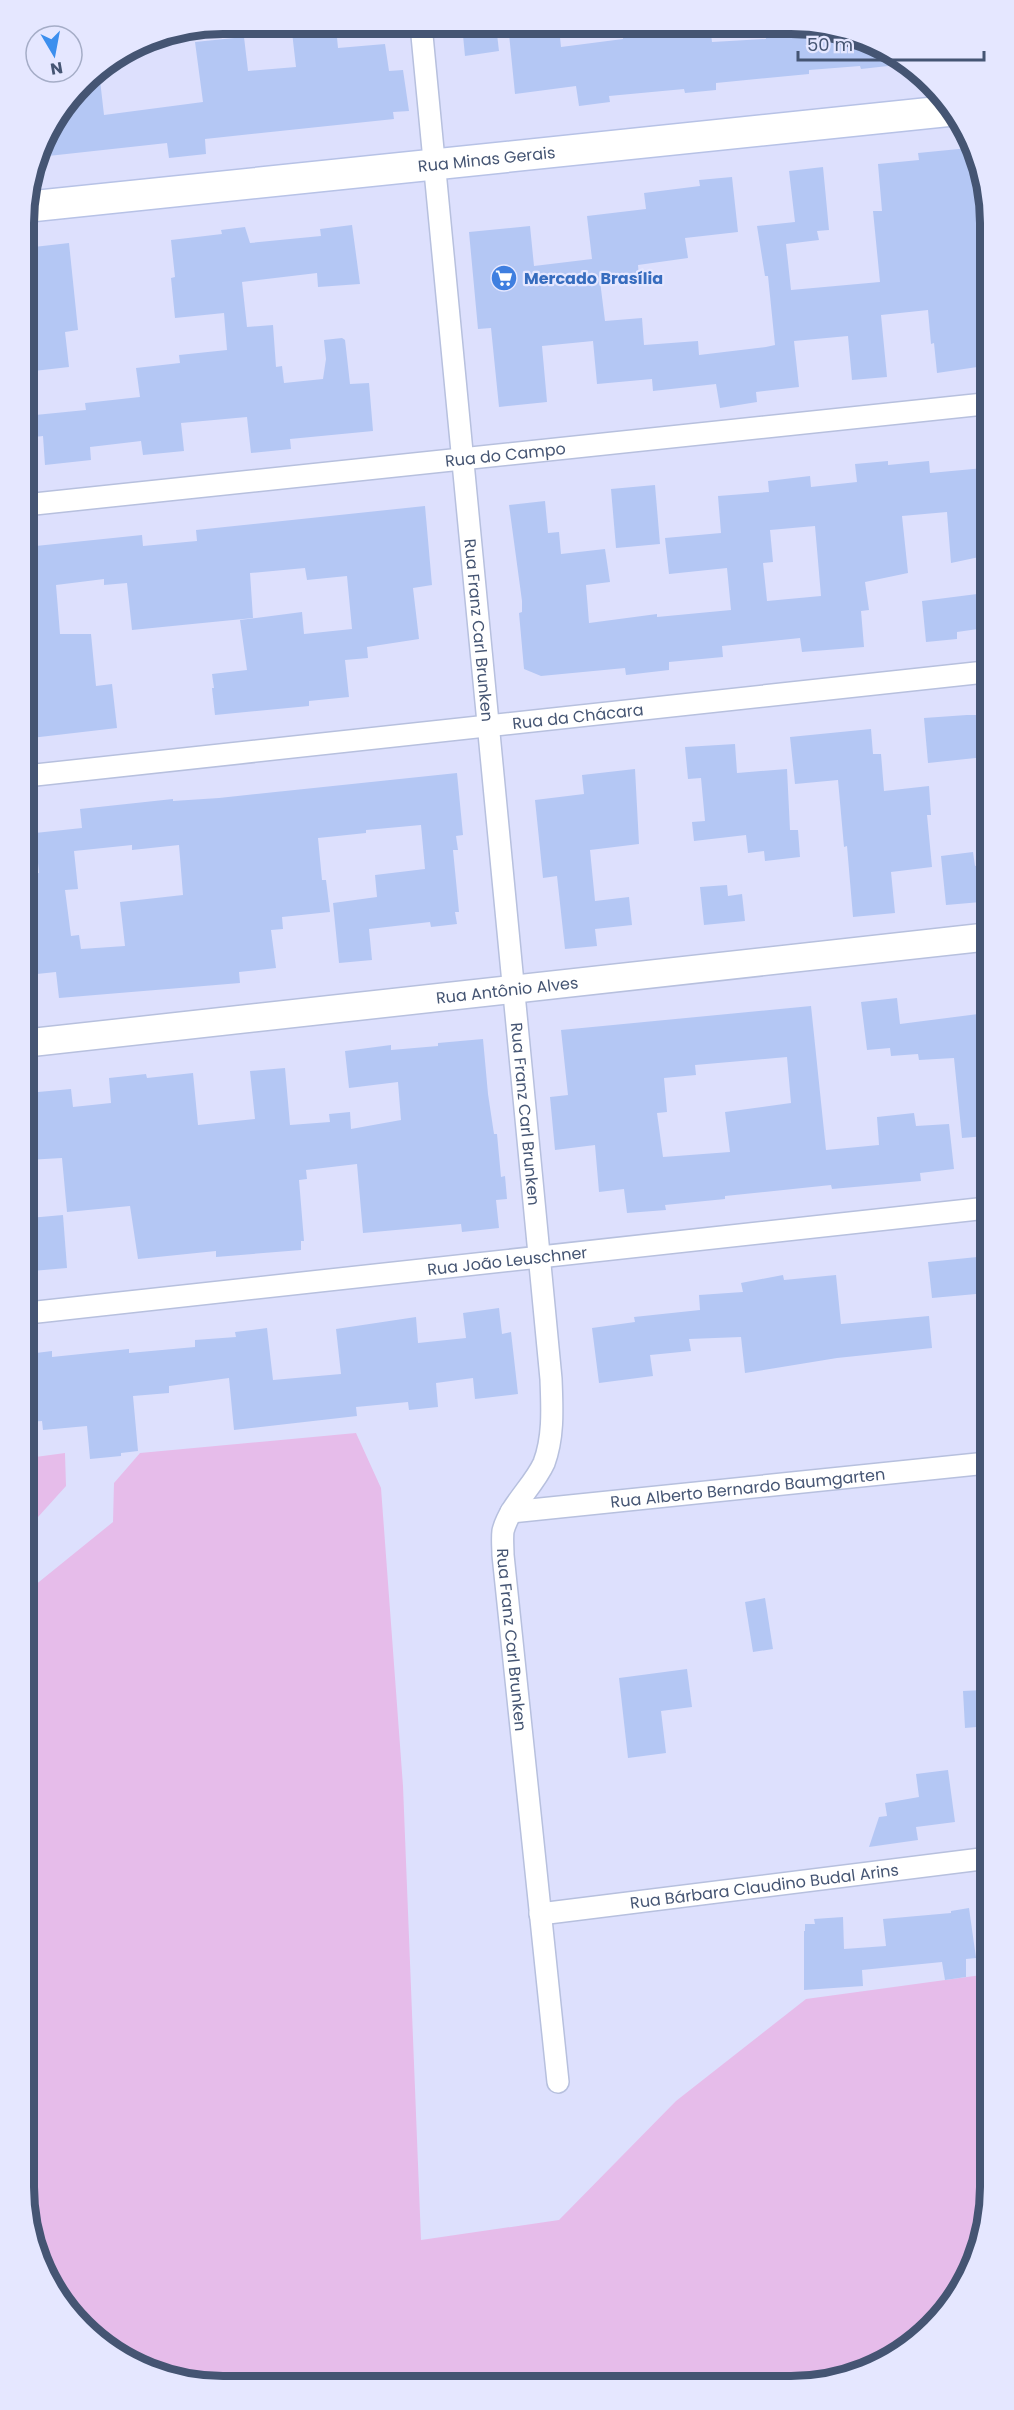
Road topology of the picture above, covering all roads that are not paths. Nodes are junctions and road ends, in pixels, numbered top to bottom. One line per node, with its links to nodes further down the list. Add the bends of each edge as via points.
1 (422, 34): 3 (street, Rua Franz Carl Brunken)
2 (942, 112): 3 (main road, Rua Minas Gerais)
3 (434, 164): 4 (main road, Rua Minas Gerais); 6 (street, Rua Franz Carl Brunken)
4 (35, 206)
5 (980, 404): 6 (street, Rua do Campo)
6 (463, 458): 7 (street, Rua do Campo); 9 (street, Rua Franz Carl Brunken)
7 (35, 504)
8 (980, 673): 9 (street, Rua da Chácara)
9 (488, 726): 10 (street, Rua da Chácara); 12 (street, Rua Franz Carl Brunken)
10 (35, 775)
11 (980, 937): 12 (street, Rua Antônio Alves)
12 (513, 989): 13 (street, Rua Antônio Alves); 15 (street, Rua Franz Carl Brunken)
13 (35, 1042)
14 (980, 1209): 15 (street, Rua João Leuschner)
15 (539, 1257): 16 (street, Rua João Leuschner); 18 (street, Rua Franz Carl Brunken, via 551,1379 551,1436 534,1481)
16 (35, 1312)
17 (979, 1464): 18 (street, Rua Alberto Bernardo Baumgarten)
18 (511, 1512): 20 (street, Rua Franz Carl Brunken, via 503,1533 503,1555)
19 (979, 1859): 20 (street, Rua Bárbara Claudino Budal Arins)
20 (540, 1914): 21 (street, Rua Franz Carl Brunken)
21 (558, 2082)

